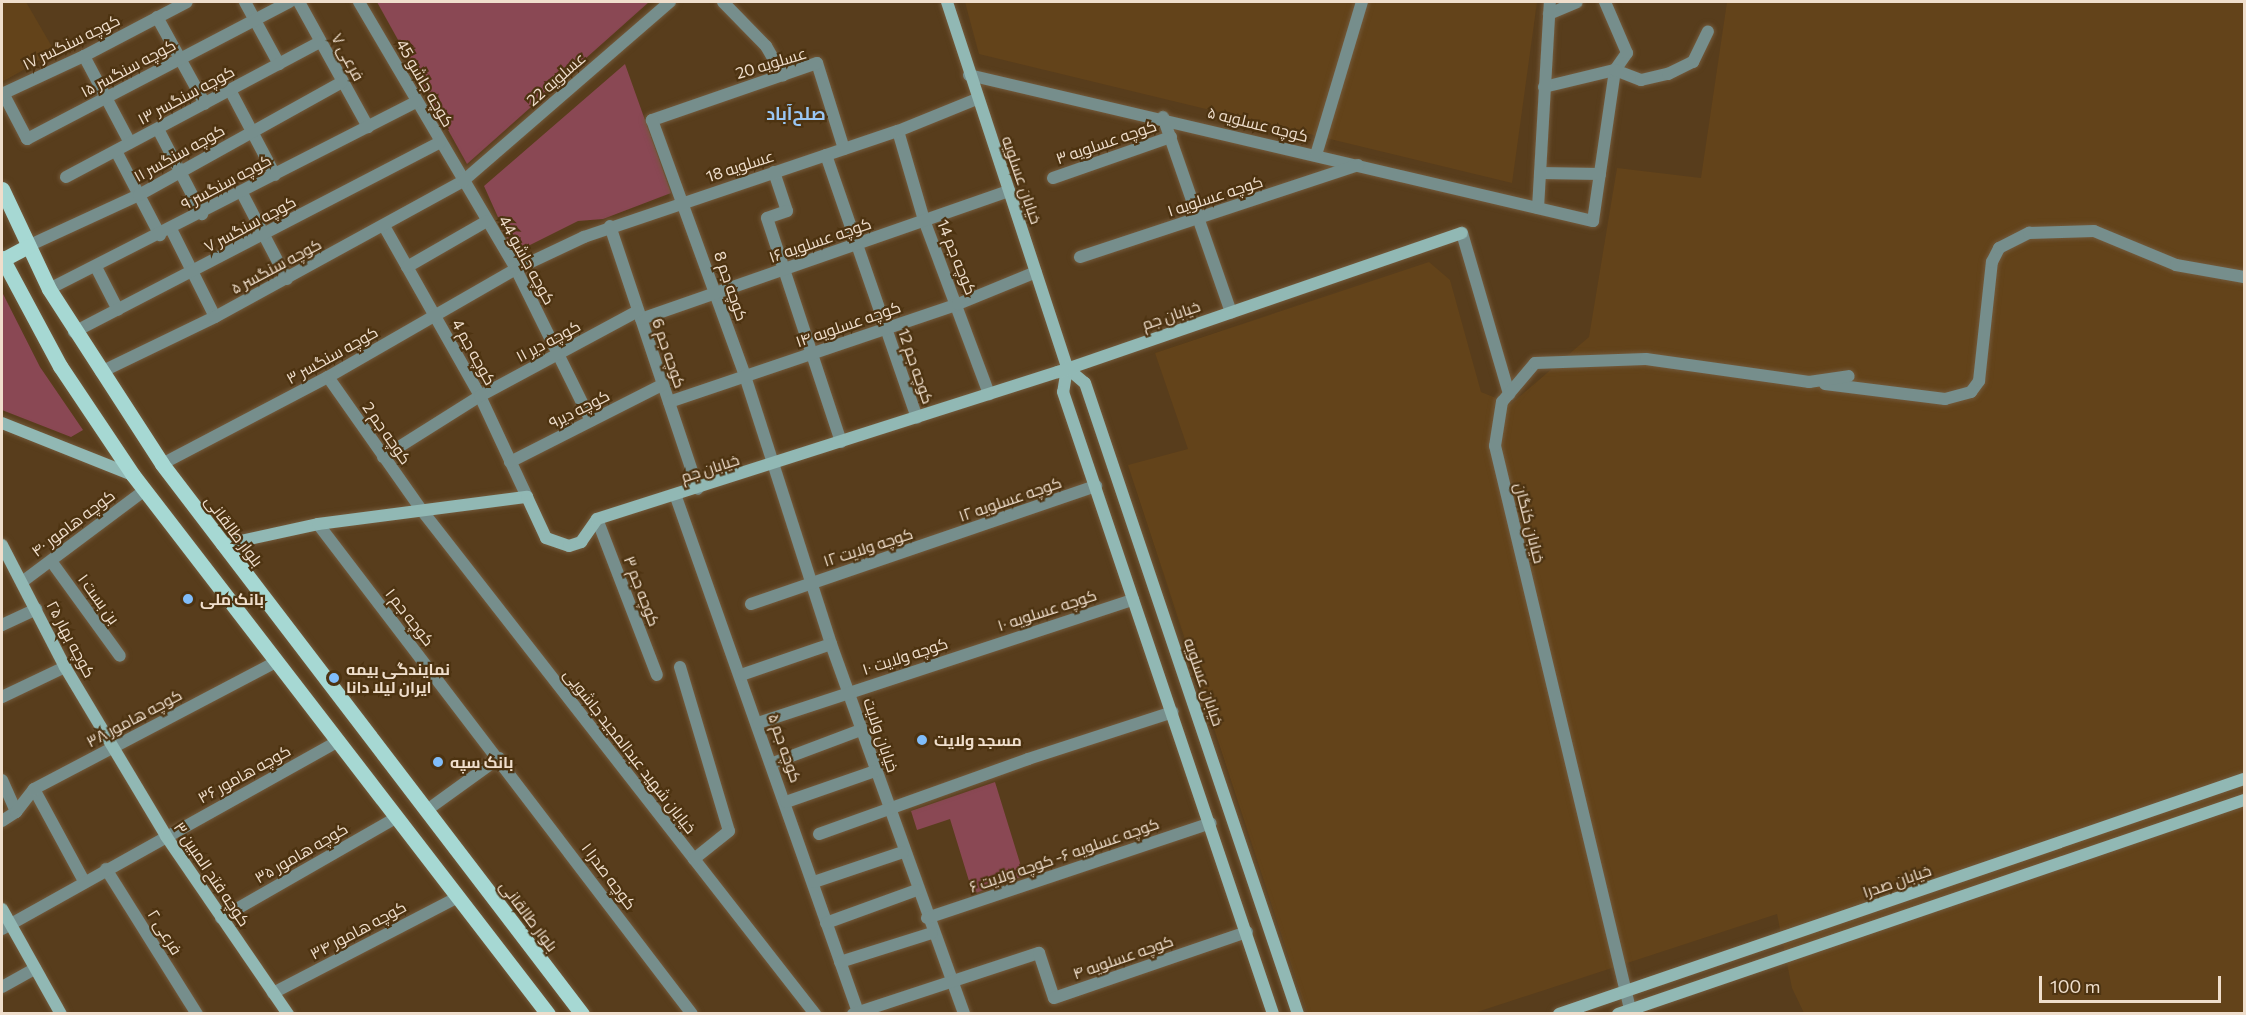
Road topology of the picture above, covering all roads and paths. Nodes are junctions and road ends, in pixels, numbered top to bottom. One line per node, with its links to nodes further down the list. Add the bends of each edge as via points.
1 (187, 2): 13 (street, کوچه سنگسر ۱۷)
2 (245, 2): 14 (street)
3 (289, 2): 14 (street, کوچه سنگسر ۱۵)
4 (299, 2): 16 (street, فرعی ۷)
5 (359, 2): 29 (street, کوچه جاشو 45)
6 (670, 2): 52 (street, عسلویه 22)
7 (723, 2): 21 (street, via 766,46)
8 (947, 2): 22 (street, خیابان عسلویه)
9 (1362, 2): 43 (street)
10 (1576, 2): 12 (street)
11 (1605, 2): 20 (street, via 1627,53)
12 (1550, 8): 24 (street)
13 (157, 17): 17 (street, کوچه سنگسر ۱۷); 18 (street)
14 (255, 19): 18 (street, کوچه سنگسر ۱۵); 19 (street)
15 (1708, 31): 20 (street, via 1694,62 1668,74 1641,80)
16 (320, 42): 19 (street, کوچه سنگسر ۱۳); 23 (street, فرعی ۷)
17 (84, 56): 26 (street, کوچه سنگسر ۱۷); 27 (street)
18 (180, 59): 27 (street, کوچه سنگسر ۱۵); 30 (street)
19 (279, 63): 25 (street, کوچه سنگسر ۱۳)
20 (1615, 70): 24 (street); 48 (street)
21 (783, 75): 32 (street, عسلویه 20); 40 (street, عسلویه 20, via 817,63)
22 (969, 75): 28 (street, خیابان عسلویه); 31 (street, کوچه عسلویه ۵)
23 (342, 82): 33 (street, فرعی ۷); 36 (street, کوچه سنگسر ۱۱)
24 (1544, 87): 47 (street)
25 (230, 90): 30 (street, کوچه سنگسر ۱۳); 36 (street)
26 (2, 93): 27 (street, کوچه سنگسر ۱۵, via 27,139)
27 (106, 98): 39 (street)
28 (977, 99): 35 (street, عسلویه 18); 54 (street, خیابان عسلویه)
29 (416, 102): 33 (street, کوچه سنگسر ۹); 38 (street, کوچه جاشو 45)
30 (205, 104): 34 (street, کوچه سنگسر ۱۳)
31 (1162, 117): 37 (street); 43 (street, کوچه عسلویه ۵)
32 (652, 120): 57 (street, کوچه جم 8)
33 (368, 128): 49 (street, کوچه سنگسر ۹)
34 (158, 129): 39 (street, کوچه سنگسر ۱۳); 45 (street)
35 (898, 131): 40 (street, عسلویه 18); 61 (street, کوچه جم 14)
36 (251, 132): 45 (street, کوچه سنگسر ۱۱); 49 (street)
37 (1171, 137): 51 (street, کوچه عسلویه ۳); 60 (street)
38 (440, 142): 52 (street, کوچه جاشو 45); 66 (street, کوچه سنگسر ۷)
39 (130, 143): 41 (street, کوچه سنگسر ۱۳)
40 (844, 149): 42 (street, عسلویه 18)
41 (116, 151): 50 (street, کوچه سنگسر ۱۳); 56 (street)
42 (826, 155): 46 (street, عسلویه 18); 68 (street, کوچه جم 12)
43 (1316, 155): 44 (street, کوچه عسلویه ۵)
44 (1360, 165): 58 (street, کوچه عسلویه ۵); 60 (street, کوچه عسلویه ۱)
45 (180, 171): 56 (street, کوچه سنگسر ۱۱); 59 (street)
46 (774, 172): 57 (street, عسلویه 18); 74 (street, via 787,211 768,218)
47 (1540, 173): 48 (street); 58 (street)
48 (1600, 174): 58 (street, کوچه عسلویه ۵, via 1593,221)
49 (274, 175): 55 (street, کوچه سنگسر ۹)
50 (66, 177)
51 (1053, 178)
52 (463, 181): 62 (street, کوچه جاشو 44); 63 (street, کوچه سنگسر ۵)
53 (2, 189): 67 (main road, بلوار طالقانی)
54 (1009, 190): 61 (street, کوچه عسلویه ۱۶); 75 (street, خیابان عسلویه)
55 (242, 193): 59 (street, کوچه سنگسر ۹); 66 (street)
56 (139, 195): 65 (street); 67 (street, کوچه سنگسر ۱۱)
57 (684, 201): 64 (street, عسلویه 18); 81 (street, کوچه جم 8)
58 (1539, 208)
59 (202, 214): 65 (street, کوچه سنگسر ۹)
60 (1200, 219): 69 (street, کوچه عسلویه ۱); 84 (street)
61 (924, 220): 68 (street, کوچه عسلویه ۱۶); 82 (street, کوچه جم 14)
62 (487, 221): 72 (street); 73 (street, کوچه جاشو 44)
63 (384, 226): 72 (street, کوچه جم 4); 79 (street, کوچه سنگسر ۵)
64 (610, 226): 73 (street, عسلویه 18); 85 (street, کوچه جم 6)
65 (166, 232): 71 (street, کوچه سنگسر ۹); 76 (street)
66 (265, 234): 76 (street, کوچه سنگسر ۷); 79 (street)
67 (28, 246): 70 (main road); 80 (main road, بلوار طالقانی)
68 (856, 246): 74 (street, کوچه عسلویه ۱۶); 88 (street, کوچه جم 12)
69 (1080, 257)
70 (2, 259): 77 (main road)
71 (96, 267): 80 (street, کوچه سنگسر ۹); 83 (street)
72 (407, 267): 86 (street, کوچه جم 4)
73 (516, 269): 86 (street, کوچه سنگسر ۳); 91 (street, کوچه جاشو 44)
74 (785, 270): 81 (street, کوچه عسلویه ۱۶); 90 (street)
75 (1036, 272): 82 (street, کوچه عسلویه ۱۴); 92 (street, خیابان عسلویه)
76 (192, 273): 83 (street, کوچه سنگسر ۷); 87 (street)
77 (5, 277): 111 (main road)
78 (2244, 278): 97 (street, via 2176,265 2094,231 2029,233 1999,248 1992,262 1979,381 1971,392 1945,399)
79 (287, 279): 87 (street, کوچه سنگسر ۵)
80 (50, 289): 89 (main road, بلوار طالقانی)
81 (715, 294): 85 (street, کوچه عسلویه ۱۶); 94 (street, کوچه جم 8)
82 (958, 304): 88 (street, کوچه عسلویه ۱۴); 99 (street, کوچه جم 14)
83 (118, 310): 89 (street, کوچه سنگسر ۷)
84 (1231, 312): 92 (street, خیابان جم); 100 (street, via 1462,232)
85 (639, 315): 91 (street, کوچه دیر ۱۱); 98 (street, کوچه جم 6)
86 (434, 316): 96 (street, کوچه سنگسر ۳); 101 (street, کوچه جم 4)
87 (215, 317): 93 (street, کوچه سنگسر ۵)
88 (886, 328): 90 (street, کوچه عسلویه ۱۴); 103 (street, کوچه جم 12)
89 (74, 332): 93 (main road, بلوار طالقانی)
90 (814, 353): 94 (street, کوچه عسلویه ۱۴); 106 (street)
91 (558, 354): 101 (street, کوچه دیر ۱۱); 104 (street, کوچه جاشو 44)
92 (1067, 368): 99 (street, خیابان جم); 112 (street, خیابان عسلویه, via 1064,392); 196 (street, خیابان عسلویه, via 1085,382)
93 (100, 372): 109 (main road, بلوار طالقانی)
94 (746, 376): 102 (street, کوچه عسلویه ۱۴); 110 (street, کوچه جم 8)
95 (1849, 376): 97 (street, خیابان کنگان)
96 (328, 377): 107 (street, کوچه جم 2); 109 (street, کوچه سنگسر ۳)
97 (1809, 382): 100 (street, خیابان کنگان, via 1646,359 1535,363)
98 (662, 385): 102 (street, کوچه جم 6); 104 (street, کوچه دیر۹)
99 (990, 394): 103 (street, خیابان جم)
100 (1509, 394): 183 (street, خیابان کنگان, via 1502,402 1494,446)
101 (480, 396): 107 (street, کوچه دیر ۱۱); 108 (street, کوچه جم 4)
102 (669, 402): 113 (street, کوچه جم 6)
103 (917, 418): 106 (street, خیابان جم)
104 (591, 422): 108 (street, کوچه دیر۹)
105 (2, 423): 111 (street)
106 (841, 442): 110 (street, خیابان جم)
107 (383, 457): 117 (street, کوچه جم 2)
108 (510, 462): 115 (street, کوچه جم 4)
109 (162, 464): 122 (main road, بلوار طالقانی)
110 (771, 466): 113 (street, خیابان جم); 125 (street, خیابان ولایت)
111 (133, 475): 114 (main road)
112 (1096, 486): 120 (street, کوچه عسلویه ۱۲); 126 (street, خیابان عسلویه)
113 (698, 489): 116 (street, خیابان جم)
114 (145, 490): 123 (street, کوچه هامور ۴۰); 133 (main road)
115 (527, 497): 117 (street); 118 (street, via 546,538 559,546 581,542)
116 (676, 497): 118 (street, خیابان جم); 137 (street, کوچه جم ۵)
117 (420, 508): 119 (street); 163 (street, خیابان شهید عبدالمجید جاشویی)
118 (597, 519): 136 (street, کوچه جم ۳)
119 (318, 524): 122 (street); 145 (street, کوچه جم ۱)
120 (935, 542): 125 (street, کوچه ولایت ۱۲)
121 (2, 545): 124 (street, کوچه بهار ۲۵)
122 (222, 545): 154 (main road, بلوار طالقانی)
123 (51, 561): 124 (street, کوچه هامور ۴۰); 132 (street, بن بست ۱)
124 (22, 582): 128 (street, کوچه بهار ۲۵)
125 (811, 584): 127 (street, کوچه ولایت ۱۲); 130 (street, خیابان ولایت)
126 (1133, 600): 131 (street, کوچه عسلویه ۱۰); 140 (street, خیابان عسلویه)
127 (751, 604)
128 (36, 609): 129 (street); 134 (street, کوچه بهار ۲۵)
129 (2, 626)
130 (831, 645): 137 (street); 138 (street, خیابان ولایت)
131 (971, 652): 138 (street, کوچه ولایت ۱۰)
132 (120, 656)
133 (276, 662): 143 (main road); 144 (street, کوچه هامور ۳۸)
134 (65, 667): 139 (street); 144 (street, کوچه بهار ۲۵)
135 (680, 667): 163 (street, via 729,831)
136 (657, 675)
137 (741, 675): 141 (street, کوچه جم ۵)
138 (848, 692): 141 (street, کوچه ولایت ۱۰); 142 (street, خیابان ولایت)
139 (2, 697)
140 (1173, 712): 153 (street); 158 (street, خیابان عسلویه)
141 (758, 723): 146 (street, کوچه جم ۵)
142 (861, 730): 146 (street); 147 (street, خیابان ولایت)
143 (338, 741): 156 (main road); 160 (street, کوچه هامور ۳۶)
144 (114, 748): 150 (street, کوچه هامور ۳۸); 160 (street, کوچه فتح المبین ۳)
145 (499, 758): 154 (street); 192 (street, کوچه صدرا ۱)
146 (773, 763): 152 (street, کوچه جم ۵)
147 (875, 771): 152 (street); 153 (street, خیابان ولایت)
148 (2, 780): 155 (street)
149 (2239, 781): 151 (street); 161 (street, خیابان صدرا)
150 (34, 789): 155 (street, کوچه هامور ۳۸); 166 (street)
151 (2242, 801): 164 (street)
152 (786, 802): 167 (street, کوچه جم ۵)
153 (889, 808): 159 (street); 162 (street, خیابان ولایت)
154 (427, 810): 191 (main road, بلوار طالقانی)
155 (16, 812): 157 (street, کوچه هامور ۳۸)
156 (397, 817): 169 (main road); 172 (street, کوچه هامور ۳۵)
157 (2, 821)
158 (1211, 823): 173 (street, کوچه عسلویه ۶- کوچه ولایت ۶); 177 (street, خیابان عسلویه)
159 (819, 834)
160 (166, 836): 165 (street, کوچه هامور ۳۶); 172 (street, کوچه فتح المبین ۳)
161 (2050, 846): 164 (street); 170 (street, خیابان صدرا)
162 (903, 852): 167 (street); 168 (street, خیابان ولایت)
163 (694, 859): 193 (street, خیابان شهید عبدالمجید جاشویی)
164 (2057, 864): 174 (street)
165 (106, 869): 166 (street, کوچه هامور ۳۶); 188 (street, فرعی ۲)
166 (84, 881): 176 (street, کوچه هامور ۳۶)
167 (814, 882): 175 (street, کوچه جم ۵)
168 (917, 890): 173 (street, خیابان ولایت); 175 (street)
169 (458, 897): 184 (street, کوچه هامور ۳۴); 190 (main road)
170 (1892, 900): 174 (street); 183 (street, خیابان صدرا)
171 (2, 909): 176 (street)
172 (221, 918): 184 (street, کوچه فتح المبین ۳)
173 (927, 918): 178 (street, خیابان ولایت)
174 (1898, 918): 185 (street)
175 (826, 922): 179 (street, کوچه جم ۵)
176 (6, 926): 180 (street)
177 (1247, 932): 181 (street, کوچه عسلویه ۴, via 1054,998 1039,953); 195 (street, خیابان عسلویه)
178 (932, 933): 179 (street); 181 (street, خیابان ولایت)
179 (840, 962): 186 (street, کوچه جم ۵)
180 (36, 969): 182 (street); 187 (street)
181 (952, 981): 186 (street); 194 (street, خیابان ولایت)
182 (2, 987)
183 (1627, 991): 185 (street, خیابان کنگان); 197 (street, خیابان صدرا)
184 (273, 993): 189 (street, کوچه فتح المبین ۳)
185 (1624, 1012)
186 (856, 1013)
187 (61, 1014)
188 (197, 1014)
189 (288, 1014)
190 (548, 1014)
191 (582, 1014)
192 (692, 1014)
193 (815, 1014)
194 (964, 1014)
195 (1273, 1014)
196 (1298, 1014)
197 (1559, 1014)

